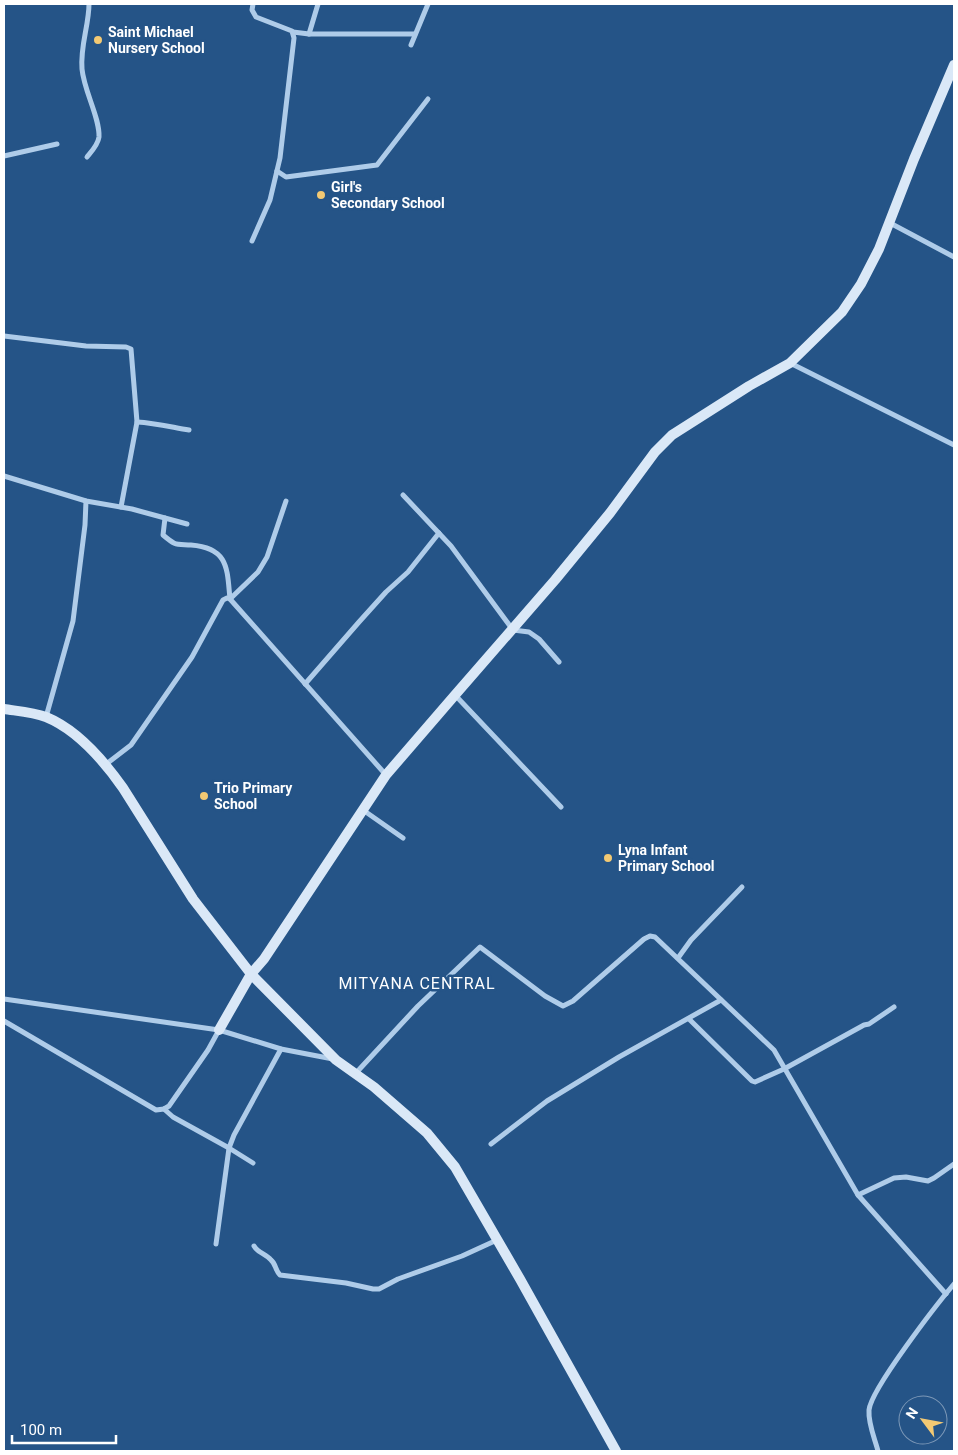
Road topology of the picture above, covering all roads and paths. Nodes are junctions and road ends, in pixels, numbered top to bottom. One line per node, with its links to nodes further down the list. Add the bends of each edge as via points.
1 (89, 4): 13 (street, via 82,43 82,69 99,138)
2 (253, 4): 5 (street, via 256,17)
3 (318, 4): 6 (street)
4 (428, 4): 7 (street)
5 (293, 32): 6 (street); 14 (street, via 284,134)
6 (309, 34): 7 (street)
7 (415, 34): 8 (street)
8 (411, 45)
9 (954, 65): 15 (street)
10 (428, 99): 14 (street, via 377,165 286,177)
11 (58, 144): 12 (street)
12 (4, 156)
13 (87, 157)
14 (277, 171): 16 (street, via 270,200)
15 (889, 222): 17 (street); 19 (street, via 868,272 851,300)
16 (252, 241)
17 (954, 257)
18 (4, 336): 20 (street, via 131,349)
19 (790, 363): 22 (street); 32 (street, via 663,443 610,514)
20 (137, 422): 21 (street); 27 (street)
21 (189, 430)
22 (954, 445)
23 (4, 476): 25 (street)
24 (403, 495): 30 (street)
25 (86, 501): 27 (street); 37 (street, via 72,621)
26 (286, 501): 31 (street, via 267,557 258,572)
27 (121, 507): 28 (street)
28 (165, 518): 29 (street); 31 (street, via 163,535 174,545 194,545 222,557)
29 (187, 524)
30 (439, 533): 32 (street); 34 (street, via 408,572)
31 (230, 599): 34 (street); 38 (street, via 223,600 192,657 130,745)
32 (513, 630): 33 (street, via 529,632); 35 (street)
33 (559, 662)
34 (305, 684): 39 (street)
35 (454, 695): 39 (street); 40 (street)
36 (4, 709): 37 (street)
37 (46, 717): 38 (street, via 82,740)
38 (105, 765): 45 (street, via 193,899)
39 (386, 775): 41 (street)
40 (562, 807)
41 (363, 810): 42 (street); 45 (street, via 264,960)
42 (404, 838)
43 (742, 888): 44 (street)
44 (678, 958): 47 (street); 55 (street, via 650,936 563,1006 480,947 418,1006)
45 (251, 974): 51 (street); 53 (street)
46 (4, 999): 51 (street)
47 (721, 1000): 49 (street); 54 (street, via 774,1050)
48 (894, 1007): 54 (street, via 869,1024)
49 (689, 1019): 54 (street, via 752,1081); 57 (street, via 547,1101)
50 (4, 1021): 56 (street, via 148,1106)
51 (219, 1030): 52 (street); 56 (street, via 181,1089)
52 (281, 1049): 53 (street); 58 (street)
53 (336, 1060): 55 (street)
54 (784, 1069): 61 (street)
55 (356, 1074): 62 (street, via 427,1133 456,1167)
56 (164, 1109): 58 (street)
57 (491, 1144)
58 (229, 1148): 59 (street); 63 (street)
59 (253, 1163)
60 (954, 1164): 61 (street, via 928,1180 894,1178)
61 (858, 1195): 66 (street)
62 (497, 1240): 64 (street, via 379,1289 280,1274 272,1261); 67 (street)
63 (216, 1244)
64 (254, 1246)
65 (954, 1284): 66 (street)
66 (946, 1294): 68 (street, via 873,1397 870,1422)
67 (616, 1451)
68 (878, 1451)

